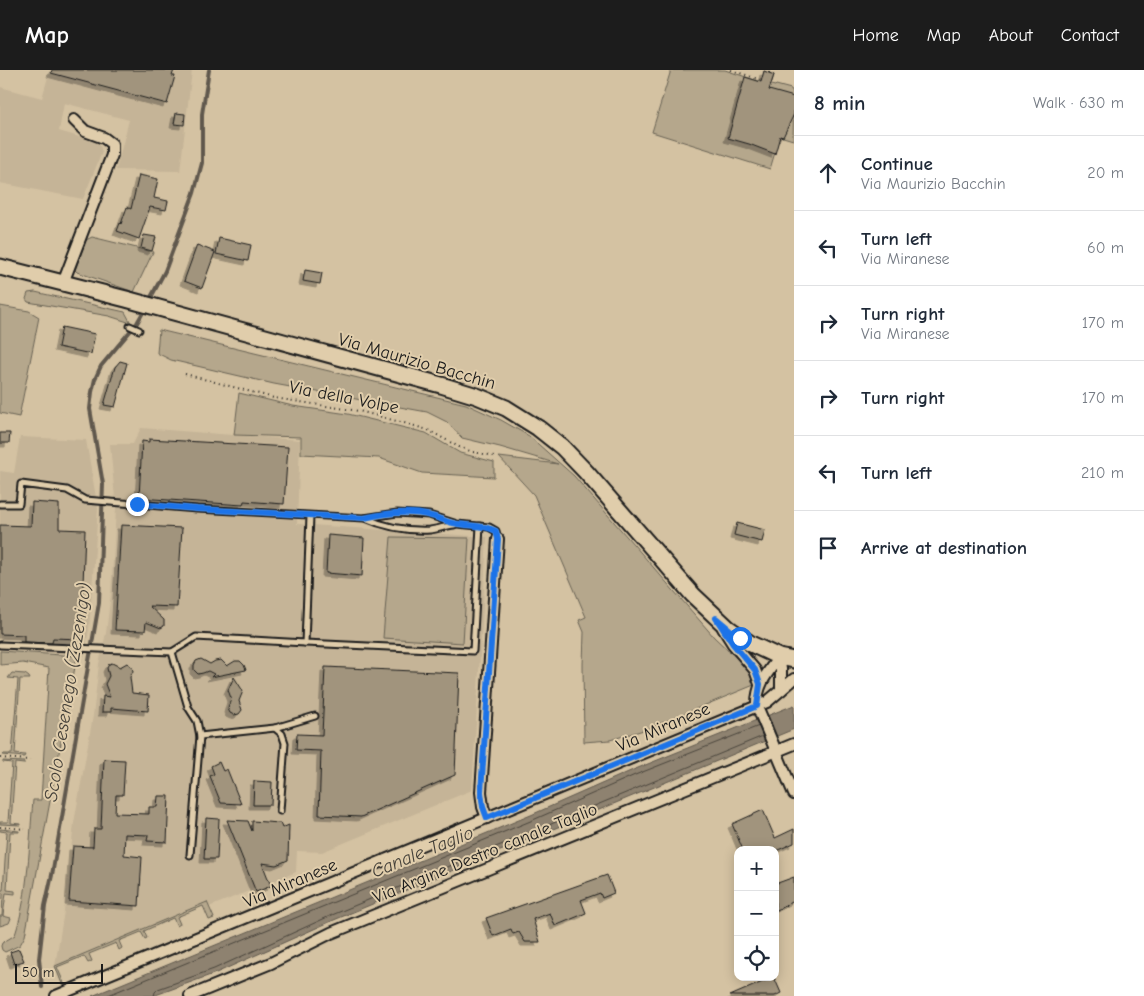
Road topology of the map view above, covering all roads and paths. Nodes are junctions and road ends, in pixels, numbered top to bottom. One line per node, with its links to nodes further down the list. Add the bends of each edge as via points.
1 (730, 70): 2 (path)
2 (761, 80)
3 (74, 120): 5 (street, via 85,131 112,144 112,155)
4 (0, 267): 5 (main road, Via Maurizio Bacchin)
5 (63, 283): 16 (main road, Via Maurizio Bacchin, via 441,385 506,408 538,428 568,453)
6 (130, 326): 7 (lane)
7 (139, 330)
8 (184, 374): 9 (path, Via della Volpe, via 274,398 359,411 428,430 460,447)
9 (494, 456)
10 (0, 504): 11 (lane, via 19,504 21,484 67,490 85,500)
11 (310, 516): 12 (lane); 17 (lane)
12 (364, 518): 13 (lane, via 397,513 429,515); 13 (lane, via 386,526 428,530)
13 (457, 524): 14 (lane)
14 (480, 526): 15 (lane, via 496,531); 17 (lane, via 473,651)
15 (498, 539): 35 (street, via 481,792)
16 (716, 618): 20 (main road, Via Maurizio Bacchin, via 740,638); 23 (street, via 755,670)
17 (305, 643): 19 (lane, via 196,637)
18 (0, 645): 19 (lane)
19 (172, 652): 28 (lane)
20 (779, 656): 21 (main road, Via Maurizio Bacchin); 23 (street); 24 (street)
21 (794, 660)
22 (794, 679): 24 (street, Via Miranese)
23 (760, 684): 25 (street)
24 (781, 690): 25 (street, Via Miranese)
25 (758, 710): 30 (street); 35 (street, Via Miranese)
26 (315, 716): 27 (lane)
27 (275, 728): 28 (lane); 34 (lane, via 285,743)
28 (200, 736): 38 (lane)
29 (794, 744): 30 (street, Via Argine Destro canale Taglio)
30 (777, 751): 33 (street); 40 (street, Via Argine Destro canale Taglio, via 331,933 271,963)
31 (0, 758): 32 (path)
32 (30, 760)
33 (794, 794)
34 (280, 811)
35 (487, 818): 39 (street, Via Miranese)
36 (0, 827): 37 (path)
37 (25, 829)
38 (190, 855)
39 (56, 996)
40 (190, 996)

